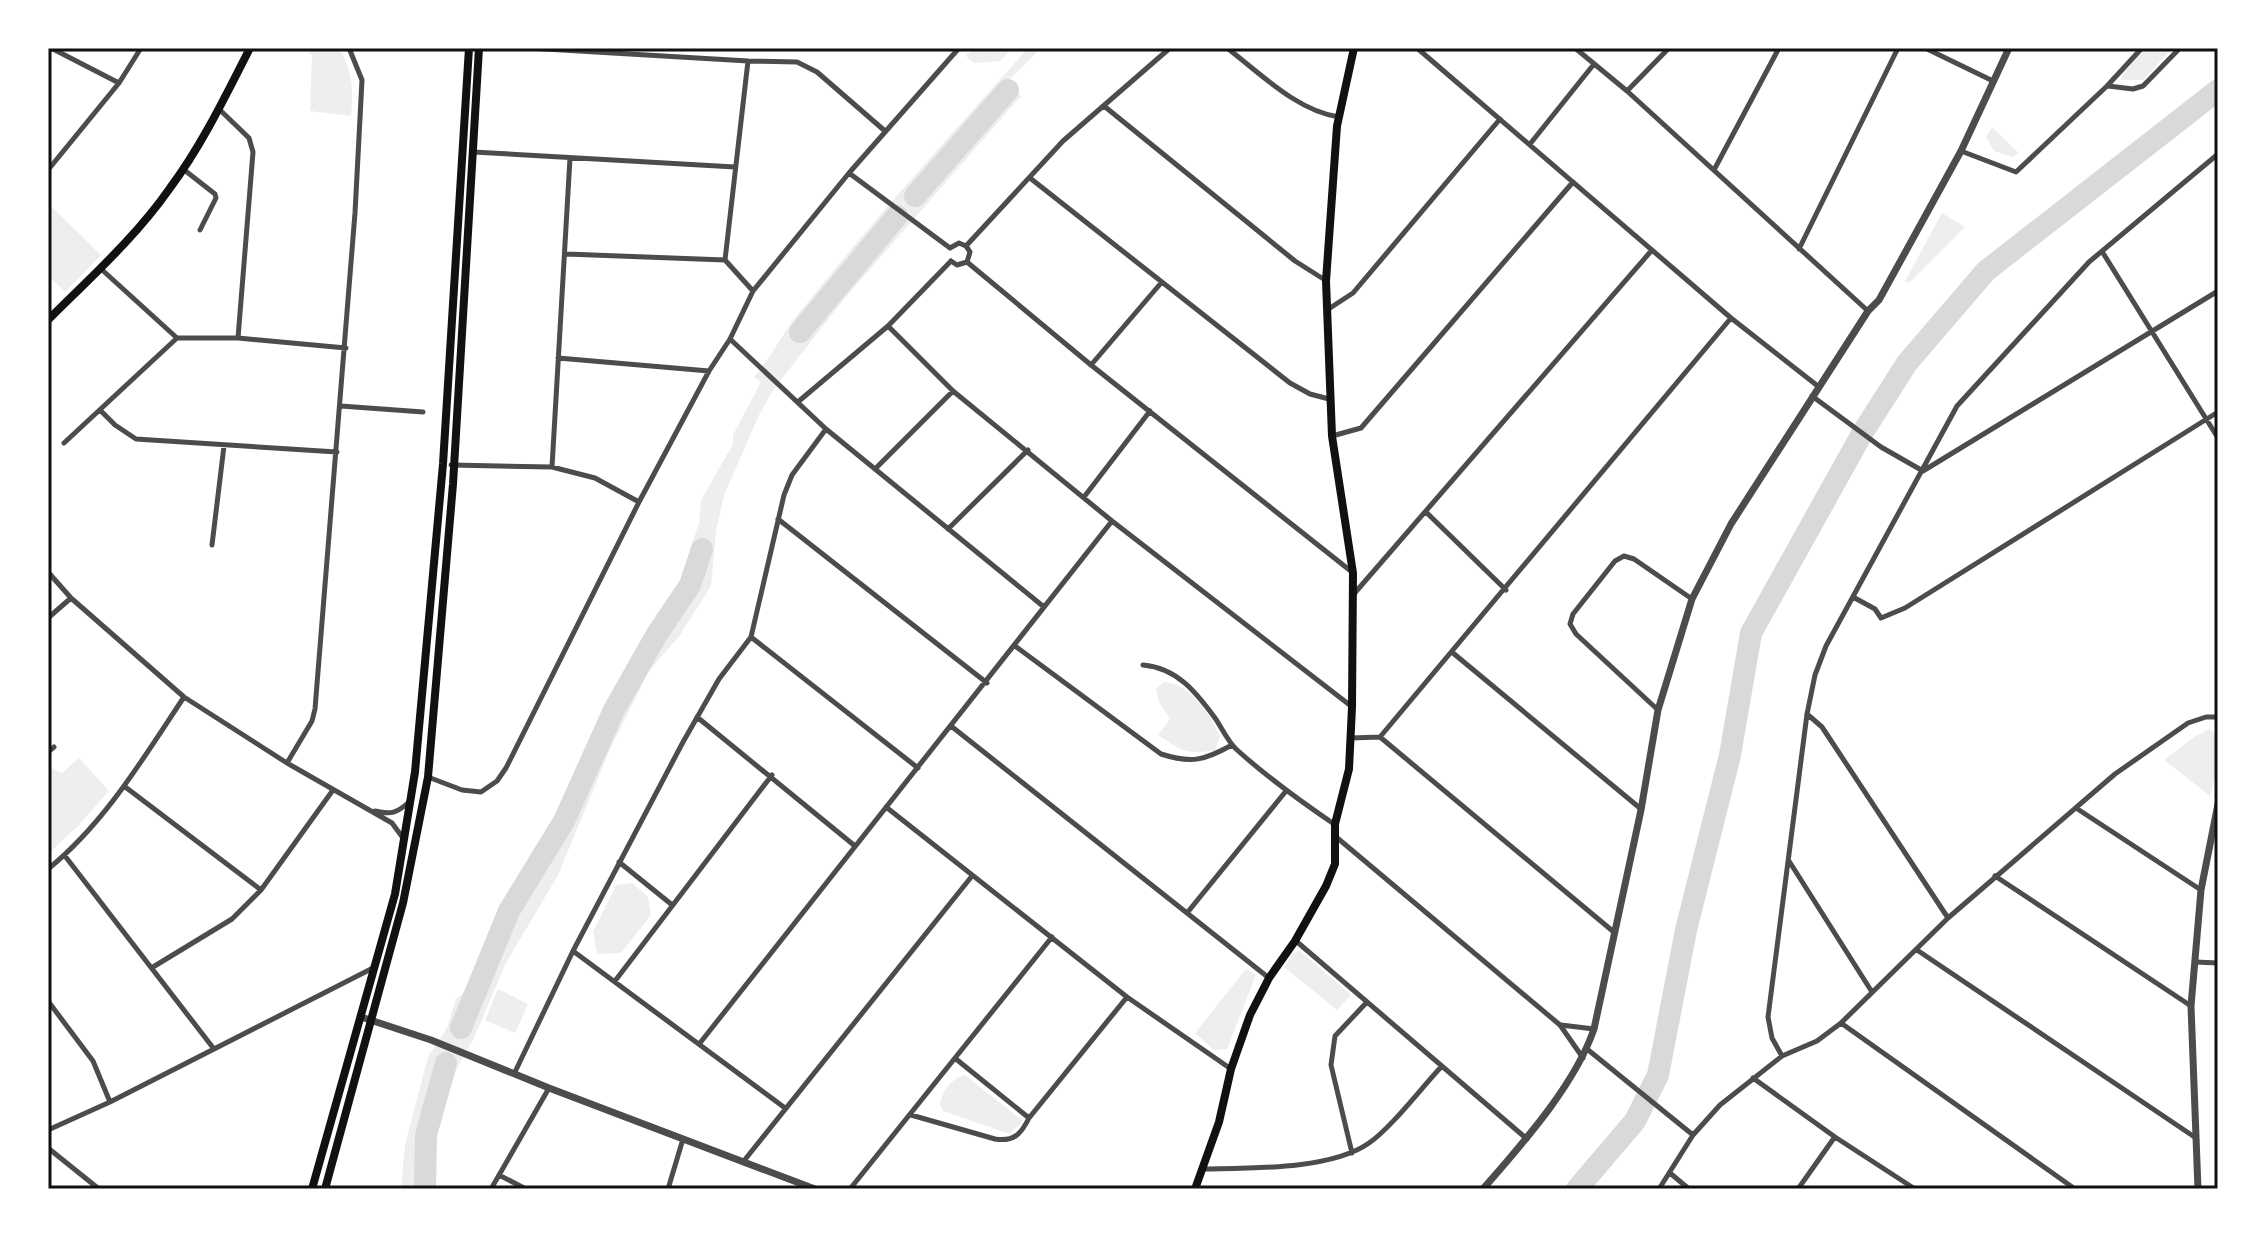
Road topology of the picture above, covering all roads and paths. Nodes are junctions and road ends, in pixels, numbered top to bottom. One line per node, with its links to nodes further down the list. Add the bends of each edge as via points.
1 (51, 48): 24 (street)
2 (141, 48): 24 (street)
3 (250, 48): 28 (main road)
4 (349, 48): 68 (street, via 362,80)
5 (469, 48): 90 (main road)
6 (479, 48): 34 (main road)
7 (528, 48): 21 (street)
8 (959, 48): 31 (street)
9 (1170, 48): 27 (street)
10 (1227, 48): 29 (street, via 1305,106)
11 (1354, 48): 29 (main road)
12 (1417, 48): 30 (street)
13 (1575, 48): 22 (street)
14 (1669, 48): 26 (street)
15 (1779, 48): 40 (street)
16 (1898, 48): 47 (street)
17 (1925, 48): 23 (street)
18 (2009, 48): 23 (street)
19 (2142, 48): 25 (street)
20 (2180, 48): 25 (street, via 2143,86)
21 (748, 61): 31 (street, via 797,62 817,72); 37 (street)
22 (1594, 64): 26 (street); 32 (street)
23 (1993, 81): 33 (street)
24 (119, 83): 39 (street)
25 (2107, 86): 33 (street, via 2016,172)
26 (1627, 91): 40 (street)
27 (1104, 106): 42 (street); 55 (street)
28 (219, 109): 38 (main road); 66 (street, via 249,138 253,152)
29 (1339, 117): 55 (main road)
30 (1500, 119): 32 (street); 59 (street, via 1353,293)
31 (885, 131): 41 (street)
32 (1529, 145): 43 (street)
33 (1961, 151): 60 (street)
34 (472, 152): 36 (street); 91 (main road)
35 (2218, 154): 49 (street)
36 (570, 158): 37 (street); 50 (street)
37 (735, 167): 51 (street)
38 (183, 168): 44 (street, via 215,194); 54 (main road)
39 (48, 170)
40 (1714, 170): 47 (street)
41 (849, 173): 46 (street); 57 (street)
42 (1030, 178): 45 (street); 56 (street)
43 (1573, 182): 48 (street); 84 (street, via 1361,428)
44 (200, 230)
45 (966, 246): 46 (street); 53 (street)
46 (950, 248): 52 (street)
47 (1799, 249): 60 (street)
48 (1652, 250): 61 (street); 97 (street)
49 (2103, 253): 64 (street); 94 (street, via 1957,406)
50 (566, 254): 51 (street); 69 (street)
51 (725, 260): 57 (street)
52 (951, 261): 53 (street); 63 (street)
53 (967, 262): 70 (street)
54 (100, 268): 62 (main road); 65 (street)
55 (1326, 281): 59 (main road)
56 (1161, 283): 70 (street); 75 (street, via 1290,383)
57 (753, 291): 67 (street)
58 (2218, 291): 64 (street)
59 (1325, 311): 75 (main road)
60 (1868, 311): 72 (street)
61 (1731, 318): 72 (street); 104 (street)
62 (48, 320)
63 (888, 326): 73 (street); 76 (street)
64 (2152, 332): 82 (street); 94 (street)
65 (177, 338): 66 (street); 78 (street)
66 (238, 338): 68 (street)
67 (730, 339): 71 (street); 76 (street)
68 (346, 348): 77 (street)
69 (558, 358): 71 (street); 92 (street)
70 (1091, 365): 79 (street)
71 (709, 371): 96 (street)
72 (1819, 387): 74 (street)
73 (953, 391): 88 (street); 93 (street)
74 (1812, 396): 94 (street); 108 (street, via 1731,524)
75 (1329, 399): 84 (main road)
76 (799, 401): 83 (street)
77 (341, 406): 80 (street); 89 (street)
78 (101, 411): 86 (street); 87 (street, via 136,439)
79 (1150, 411): 95 (street); 103 (street)
80 (423, 412)
81 (2218, 412): 82 (street)
82 (2206, 419): 85 (street); 106 (street, via 1905,608 1881,618)
83 (826, 429): 93 (street); 98 (street, via 792,475)
84 (1332, 436): 103 (main road)
85 (2218, 438)
86 (64, 443)
87 (224, 446): 89 (street); 101 (street)
88 (1028, 450): 95 (street); 100 (street)
89 (337, 452): 128 (street, via 315,709)
90 (443, 464): 91 (street); 135 (main road)
91 (454, 465): 92 (street); 131 (main road)
92 (552, 467): 96 (street, via 595,478)
93 (875, 469): 100 (street)
94 (1923, 471): 106 (street)
95 (1084, 497): 99 (street)
96 (639, 502): 131 (street, via 497,781 481,792)
97 (1427, 513): 104 (street); 105 (street)
98 (778, 519): 111 (street); 115 (street)
99 (1112, 521): 109 (street); 117 (street)
100 (948, 529): 109 (street)
101 (212, 545)
102 (48, 572): 107 (street)
103 (1353, 573): 105 (main road)
104 (1506, 590): 113 (street)
105 (1353, 596): 117 (main road)
106 (1853, 597): 119 (street, via 1826,646)
107 (71, 598): 110 (street); 116 (street)
108 (1692, 599): 118 (street); 118 (street, via 1624,556 1573,614 1570,624 1576,634)
109 (1044, 607): 112 (street)
110 (48, 618)
111 (751, 637): 120 (street); 129 (street)
112 (1015, 646): 115 (street); 125 (street, via 1161,754 1182,760 1208,758)
113 (1453, 653): 123 (street); 140 (street)
114 (1143, 665): 125 (street, via 1180,677)
115 (987, 683): 122 (street)
116 (184, 697): 128 (street); 132 (street)
117 (1352, 707): 124 (main road)
118 (1658, 710): 140 (street)
119 (1807, 714): 147 (street); 156 (street, via 1822,727)
120 (697, 717): 130 (street); 148 (street)
121 (2218, 717): 138 (street, via 2206,717 2170,734)
122 (951, 726): 129 (street); 155 (street)
123 (1380, 737): 124 (street); 157 (street)
124 (1351, 738): 141 (main road)
125 (1232, 745): 134 (street)
126 (54, 747): 127 (street)
127 (48, 752)
128 (287, 763): 133 (street)
129 (918, 768): 137 (street)
130 (772, 775): 145 (street); 154 (street)
131 (428, 777): 142 (main road)
132 (124, 786): 146 (street); 152 (street)
133 (333, 790): 139 (street); 152 (street)
134 (1286, 791): 141 (street); 155 (street)
135 (411, 801): 139 (street, via 389,814); 143 (main road)
136 (2218, 804): 153 (street)
137 (886, 807): 145 (street); 150 (street)
138 (2076, 808): 151 (street); 153 (street)
139 (370, 810): 143 (street)
140 (1641, 810): 157 (street)
141 (1335, 824): 144 (main road)
142 (419, 826): 143 (main road); 174 (main road)
143 (403, 834): 165 (main road, via 395,894)
144 (1334, 835): 159 (main road, via 1335,864); 176 (street)
145 (855, 846): 178 (street)
146 (65, 856): 149 (street); 164 (street)
147 (1788, 860): 168 (street); 181 (street, via 1768,1017)
148 (619, 862): 154 (street); 161 (street)
149 (48, 869)
150 (972, 876): 158 (street); 190 (street)
151 (1995, 876): 156 (street); 172 (street)
152 (261, 890): 164 (street, via 232,919)
153 (2201, 890): 162 (street)
154 (671, 904): 167 (street)
155 (1187, 913): 166 (street)
156 (1948, 918): 160 (street)
157 (1615, 933): 177 (street)
158 (1052, 937): 169 (street); 183 (street)
159 (1295, 941): 166 (main road); 171 (street)
160 (1917, 950): 168 (street); 197 (street)
161 (573, 951): 167 (street); 186 (street)
162 (2195, 962): 163 (street); 172 (street)
163 (2218, 963)
164 (153, 967): 179 (street)
165 (374, 968): 173 (main road); 179 (street)
166 (1269, 978): 185 (main road)
167 (615, 981): 178 (street)
168 (1872, 992): 175 (street)
169 (1127, 997): 185 (street); 192 (street)
170 (48, 1001): 189 (street, via 93,1061)
171 (1367, 1002): 184 (street); 200 (street, via 1335,1036 1331,1065)
172 (2191, 1006): 197 (street)
173 (361, 1017): 174 (street); 207 (main road)
174 (371, 1020): 186 (street); 208 (main road)
175 (1841, 1023): 181 (street); 220 (street)
176 (1560, 1025): 177 (street); 182 (street)
177 (1594, 1029): 180 (street)
178 (700, 1043): 190 (street)
179 (214, 1049): 189 (street)
180 (1587, 1049): 182 (street); 194 (street)
181 (1782, 1056): 187 (street)
182 (1583, 1058): 198 (street)
183 (956, 1059): 191 (street); 192 (street)
184 (1442, 1066): 198 (street); 200 (street, via 1371,1142)
185 (1231, 1069): 202 (main road)
186 (514, 1074): 188 (street)
187 (1753, 1078): 194 (street); 195 (street)
188 (549, 1088): 196 (street); 204 (street)
189 (110, 1102): 193 (street)
190 (785, 1108): 201 (street)
191 (911, 1115): 192 (street, via 1006,1141 1022,1131); 213 (street)
192 (1029, 1118)
193 (48, 1130)
194 (1693, 1135): 203 (street)
195 (1835, 1137): 205 (street); 219 (street)
196 (683, 1138): 201 (street); 211 (street)
197 (2197, 1138): 221 (street)
198 (1527, 1139): 215 (street)
199 (48, 1148): 206 (street)
200 (1352, 1153): 202 (street, via 1279,1168)
201 (743, 1163): 212 (street)
202 (1204, 1169): 214 (main road)
203 (1670, 1173): 216 (street); 217 (street)
204 (499, 1175): 209 (street); 210 (street)
205 (1805, 1186): 218 (street)
206 (99, 1189)
207 (312, 1189)
208 (325, 1189)
209 (491, 1189)
210 (526, 1189)
211 (668, 1189)
212 (812, 1189)
213 (850, 1189)
214 (1195, 1189)
215 (1483, 1189)
216 (1659, 1189)
217 (1689, 1189)
218 (1798, 1189)
219 (1915, 1189)
220 (2075, 1189)
221 (2198, 1189)

